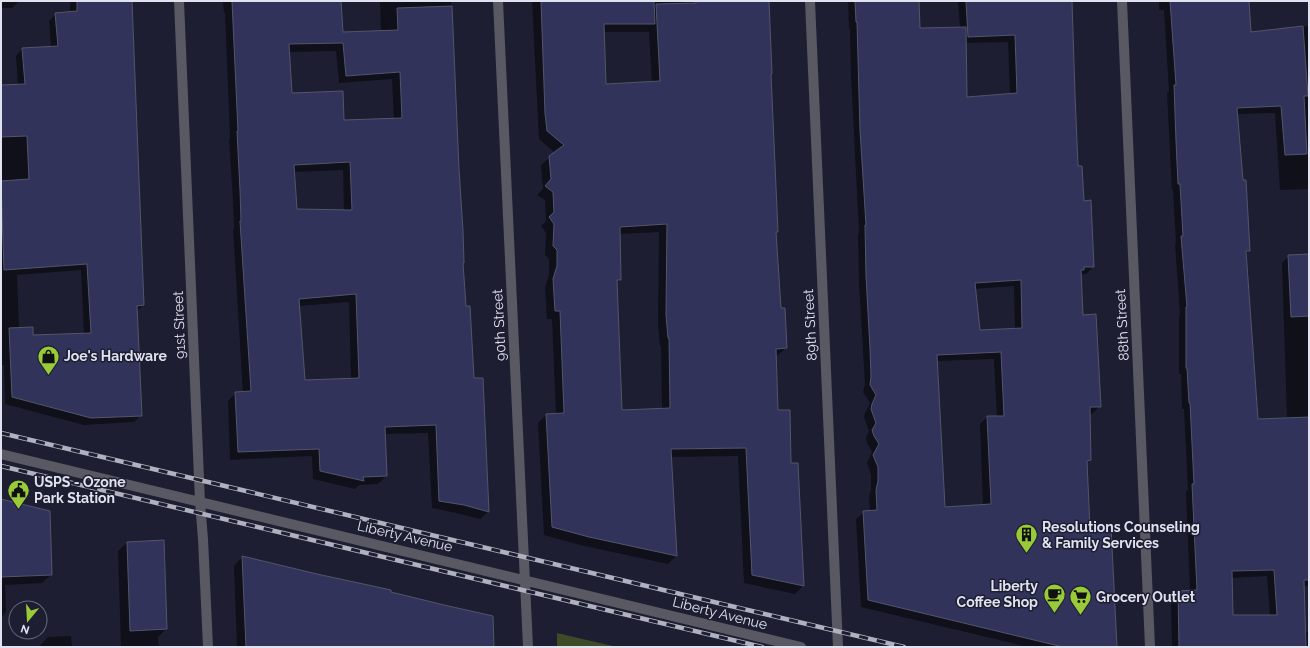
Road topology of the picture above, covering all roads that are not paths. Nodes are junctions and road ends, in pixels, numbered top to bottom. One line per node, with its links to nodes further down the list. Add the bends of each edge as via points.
1 (179, 1): 6 (street, 91st Street)
2 (498, 1): 7 (street, 90th Street)
3 (810, 1): 11 (street, 89th Street)
4 (1122, 1): 12 (street, 88th Street)
5 (1, 454): 6 (street, Liberty Avenue)
6 (200, 502): 7 (street, Liberty Avenue); 8 (street, 91st Street)
7 (526, 580): 9 (street, 90th Street); 10 (street, Liberty Avenue)
8 (208, 647)
9 (528, 647)
10 (801, 647)
11 (838, 647)
12 (1150, 647)

